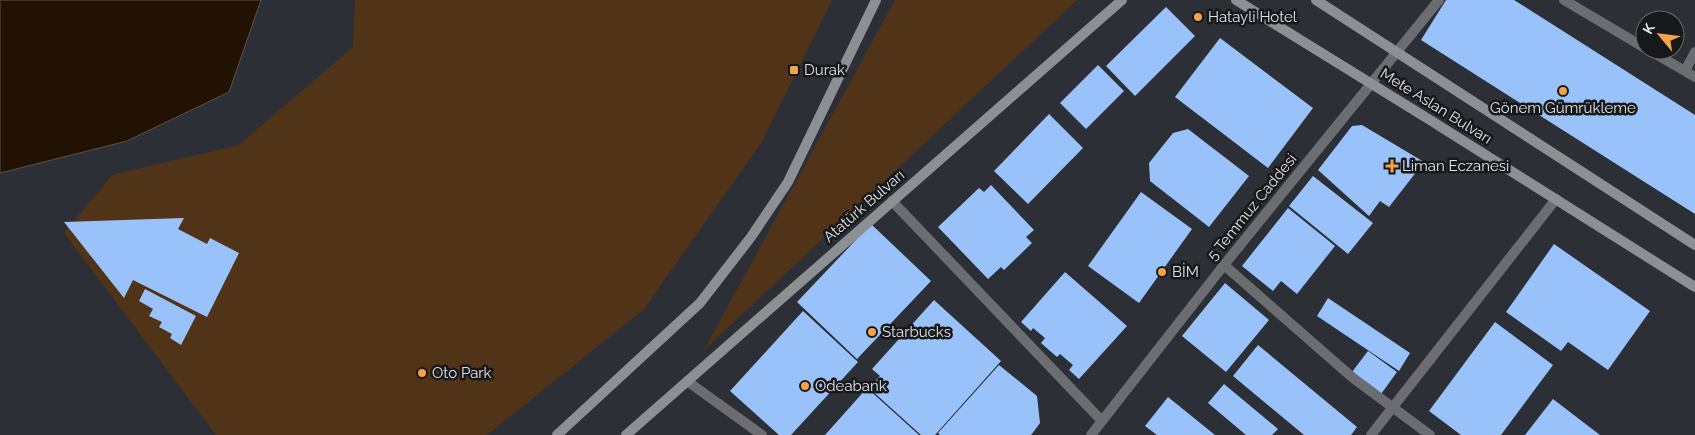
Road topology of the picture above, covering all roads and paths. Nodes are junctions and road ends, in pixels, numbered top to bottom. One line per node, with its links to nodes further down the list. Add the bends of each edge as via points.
1 (876, 0): 22 (street, via 788,182 752,237 700,303)
2 (1122, 0): 15 (street, Atatürk Bulvarı)
3 (1236, 0): 13 (street, Mete Aslan Bulvarı)
4 (1316, 0): 9 (street, Mete Aslan Bulvarı)
5 (1439, 0): 9 (street, 5 Temmuz Caddesi)
6 (1564, 0): 7 (street)
7 (1635, 42)
8 (1695, 52): 11 (street)
9 (1396, 53): 13 (street, 5 Temmuz Caddesi); 16 (street, Mete Aslan Bulvarı)
10 (1666, 60): 11 (street)
11 (1685, 71): 12 (street)
12 (1695, 77)
13 (1371, 84): 14 (street, Mete Aslan Bulvarı); 17 (street, 5 Temmuz Caddesi)
14 (1556, 200): 18 (street, Mete Aslan Bulvarı); 20 (street)
15 (892, 201): 19 (street, Atatürk Bulvarı); 21 (street)
16 (1695, 245)
17 (1224, 265): 20 (street); 21 (street, 5 Temmuz Caddesi)
18 (1695, 288)
19 (687, 381): 23 (street, Atatürk Bulvarı); 24 (street)
20 (1392, 408): 26 (street); 27 (street)
21 (1102, 421): 25 (street, 5 Temmuz Caddesi)
22 (557, 435)
23 (626, 435)
24 (762, 435)
25 (1091, 435)
26 (1371, 435)
27 (1430, 435)

